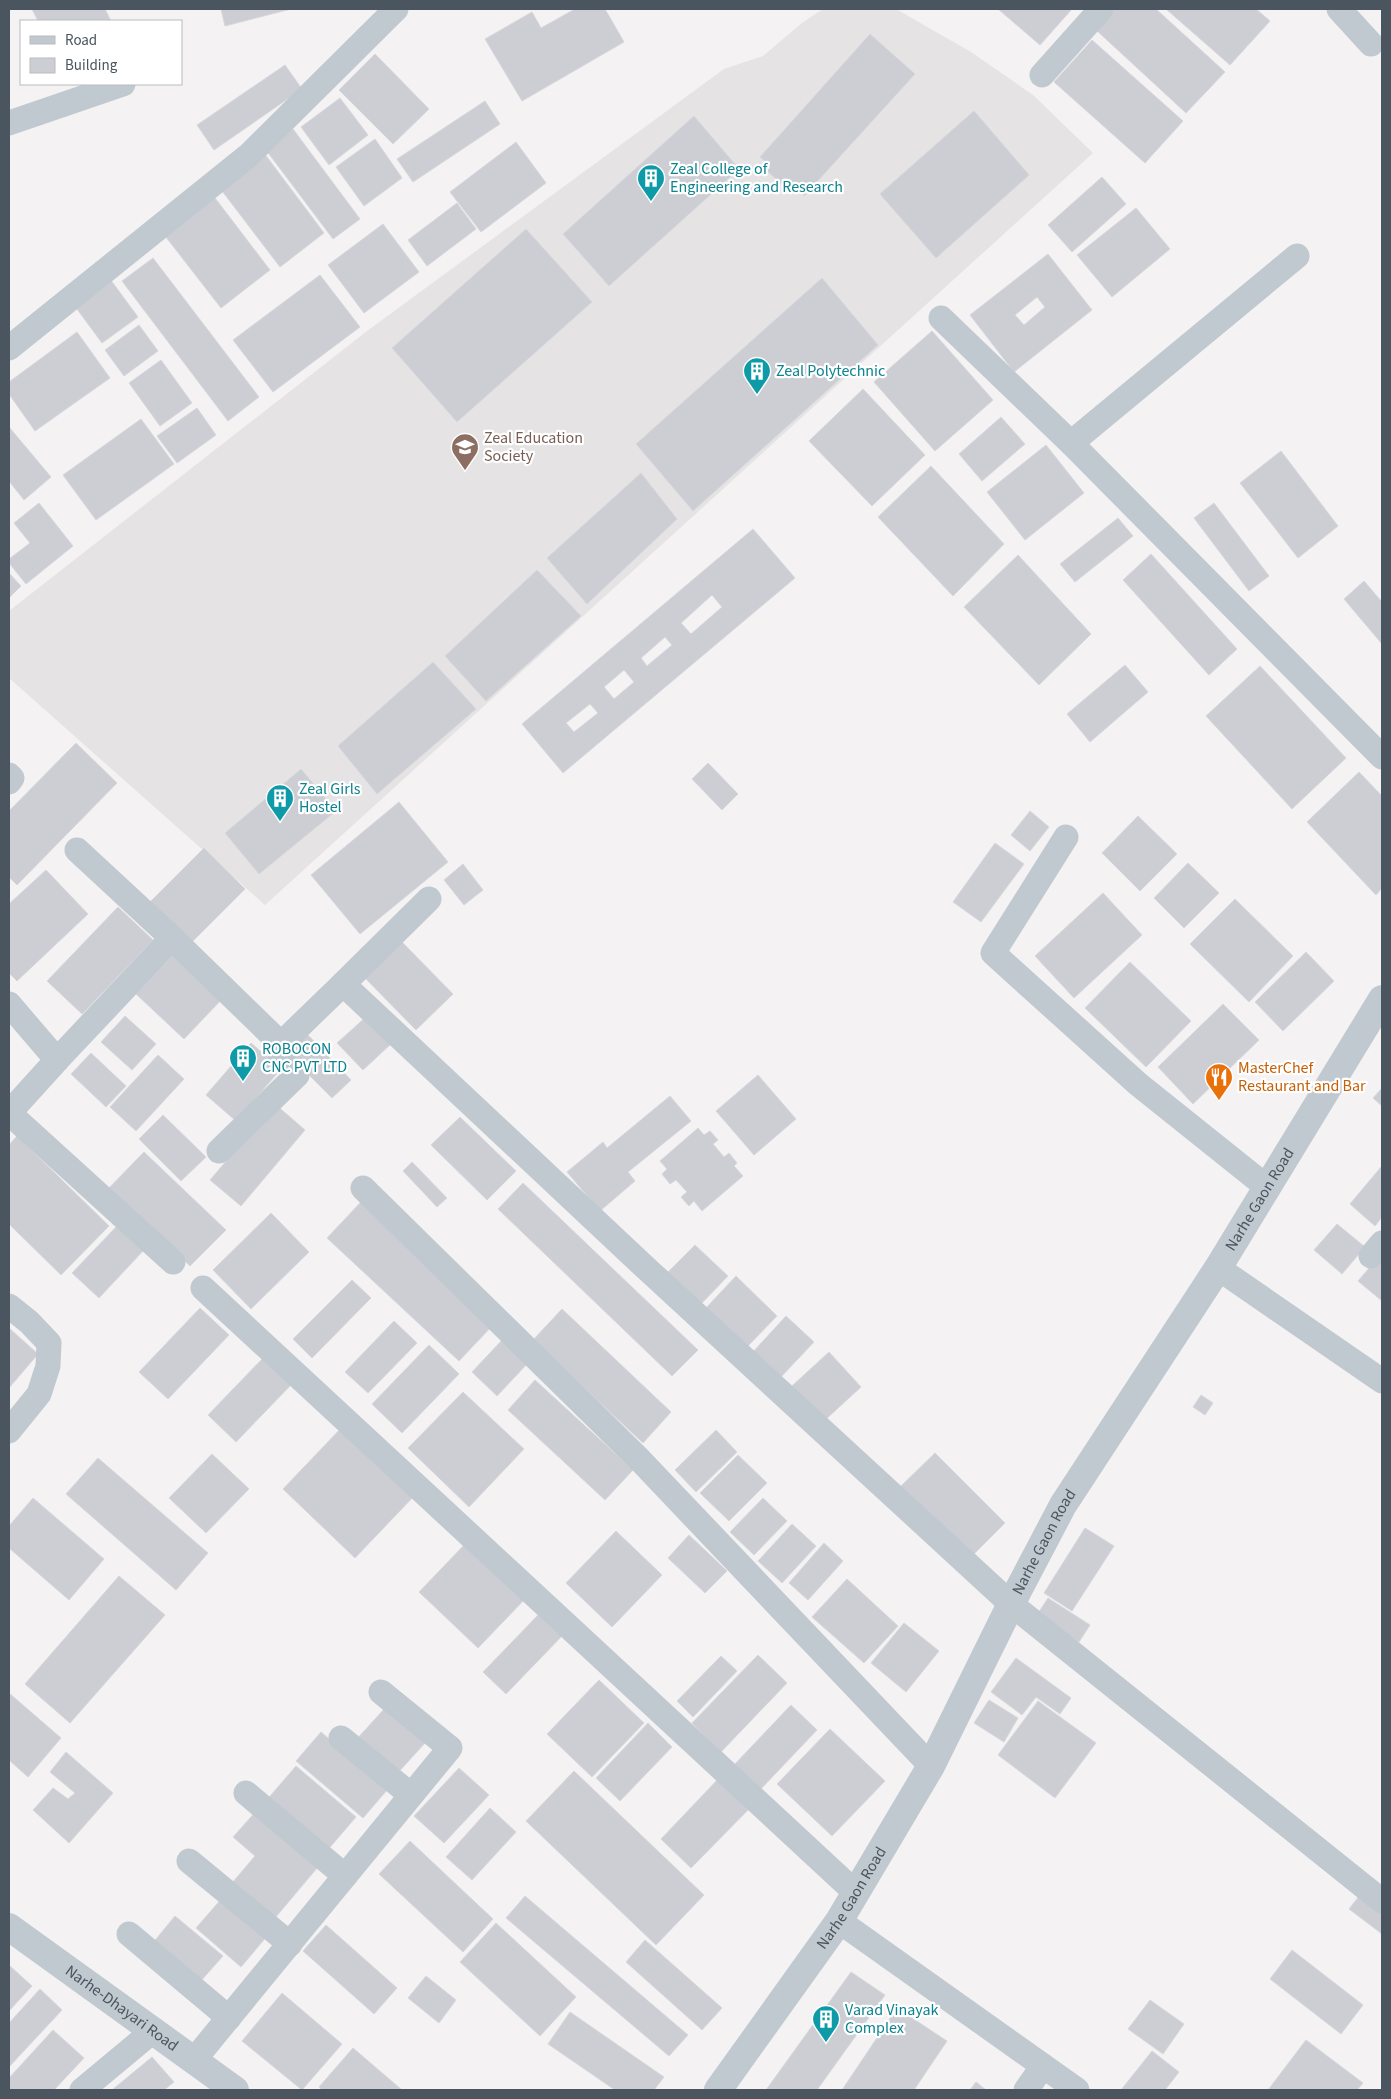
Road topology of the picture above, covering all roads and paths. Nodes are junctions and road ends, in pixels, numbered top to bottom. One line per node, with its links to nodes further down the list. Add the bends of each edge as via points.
1 (396, 9): 10 (street, via 250,155)
2 (1101, 9): 5 (street)
3 (1339, 9): 4 (street)
4 (1371, 44)
5 (1042, 74)
6 (119, 85): 7 (street)
7 (9, 123)
8 (1297, 256): 11 (street)
9 (941, 318): 11 (street)
10 (9, 348)
11 (1071, 443): 12 (street)
12 (1382, 757)
13 (9, 775): 14 (street, via 12,778)
14 (9, 782)
15 (1066, 837): 27 (street, via 993,953 1138,1084)
16 (77, 850): 18 (street)
17 (429, 899): 19 (street)
18 (172, 938): 22 (street); 23 (street)
19 (343, 984): 22 (street); 34 (street)
20 (1382, 999): 27 (street, Narhe Gaon Road)
21 (9, 1004): 23 (street)
22 (281, 1044): 25 (street, via 280,1057 298,1075)
23 (57, 1060): 24 (street)
24 (9, 1113): 28 (street)
25 (219, 1151)
26 (363, 1188): 37 (street, via 640,1460)
27 (1268, 1188): 29 (street, Narhe Gaon Road)
28 (174, 1262)
29 (1218, 1268): 32 (street); 34 (street, Narhe Gaon Road, via 1063,1505)
30 (203, 1288): 42 (street)
31 (9, 1306): 33 (street, via 49,1343 48,1366 39,1394)
32 (1382, 1381)
33 (9, 1431)
34 (1011, 1604): 37 (street, Narhe Gaon Road); 43 (street)
35 (382, 1692): 39 (street, via 450,1748)
36 (341, 1738): 39 (street)
37 (930, 1766): 42 (street, Narhe Gaon Road)
38 (246, 1793): 41 (street)
39 (411, 1796): 41 (street)
40 (189, 1861): 47 (street)
41 (345, 1876): 47 (street)
42 (856, 1894): 44 (street, Narhe Gaon Road)
43 (1382, 1901)
44 (840, 1921): 51 (street); 54 (street, Narhe Gaon Road)
45 (9, 1926): 49 (street, Narhe-Dhayari Road)
46 (128, 1934): 48 (street)
47 (290, 1944): 48 (street)
48 (229, 2018): 50 (street)
49 (153, 2030): 50 (street, Narhe-Dhayari Road); 52 (street)
50 (194, 2060): 53 (street, Narhe-Dhayari Road)
51 (1043, 2066): 55 (street); 56 (street)
52 (82, 2090)
53 (235, 2090)
54 (718, 2090)
55 (1026, 2090)
56 (1078, 2090)

